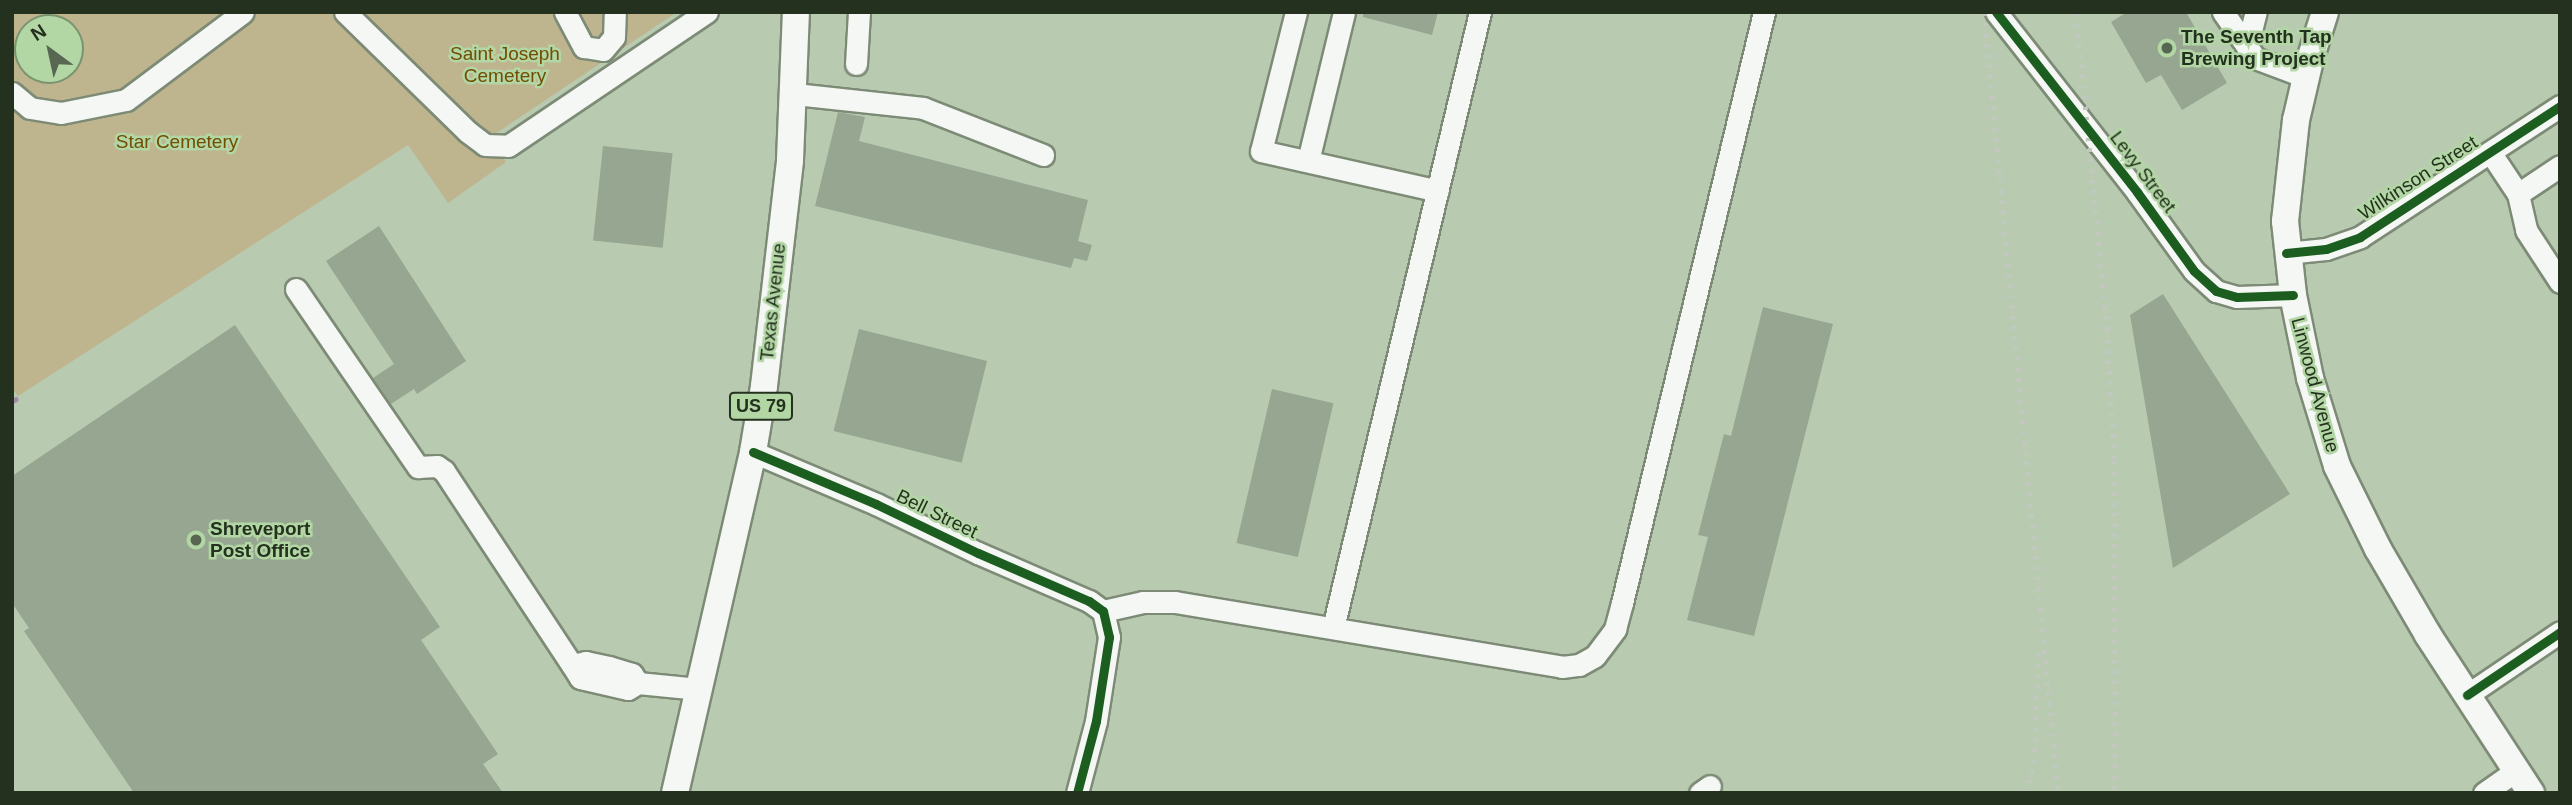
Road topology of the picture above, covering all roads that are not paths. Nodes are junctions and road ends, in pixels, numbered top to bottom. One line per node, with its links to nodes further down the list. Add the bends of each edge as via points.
1 (243, 12): 19 (street, via 127,100 61,113 30,108)
2 (345, 12): 5 (street, via 468,132 485,145 508,146)
3 (565, 12): 4 (street, via 584,47 603,50 614,37)
4 (615, 12)
5 (706, 12)
6 (796, 12): 20 (main road, Texas Avenue / US 79)
7 (859, 12): 17 (street)
8 (1296, 12): 24 (street, via 1261,151)
9 (1344, 12): 24 (street)
10 (1480, 12): 26 (street)
11 (1764, 12): 34 (street, via 1622,603 1615,629 1604,646 1579,665 1562,667)
12 (1996, 12): 31 (street, Levy Street, via 2194,271 2216,291 2237,297)
13 (2223, 12): 16 (street)
14 (2256, 12): 16 (street)
15 (2325, 12): 18 (main road, Linwood Avenue)
16 (2247, 47): 18 (street, via 2255,58)
17 (856, 64)
18 (2306, 77): 28 (main road, Linwood Avenue, via 2290,160)
19 (12, 93)
20 (795, 94): 23 (street, via 923,108); 32 (main road, Texas Avenue / US 79)
21 (2560, 106): 22 (street, Wilkinson Street)
22 (2490, 152): 27 (street); 28 (street, Wilkinson Street, via 2360,237 2326,249)
23 (1043, 155)
24 (1308, 161): 26 (street)
25 (2560, 166): 27 (street)
26 (1438, 191): 34 (street)
27 (2518, 194): 29 (street, via 2526,230)
28 (2286, 253): 31 (main road, Linwood Avenue)
29 (2560, 282)
30 (296, 289): 36 (street, via 418,467 437,466 444,471 572,665 586,662 632,674 638,683)
31 (2292, 295): 37 (main road, Linwood Avenue, via 2325,432 2347,489 2384,560)
32 (753, 452): 33 (street, Bell Street, via 876,504); 36 (main road, Texas Avenue / US 79)
33 (1103, 611): 34 (street, via 1143,602 1175,602); 40 (street, via 1109,637 1096,721)
34 (1333, 628)
35 (2560, 632): 37 (street)
36 (699, 689): 39 (main road, Texas Avenue / US 79)
37 (2467, 695): 38 (main road, Linwood Avenue)
38 (2516, 770): 41 (street); 42 (main road, Linwood Avenue)
39 (675, 793)
40 (1077, 793)
41 (2484, 793)
42 (2531, 793)

